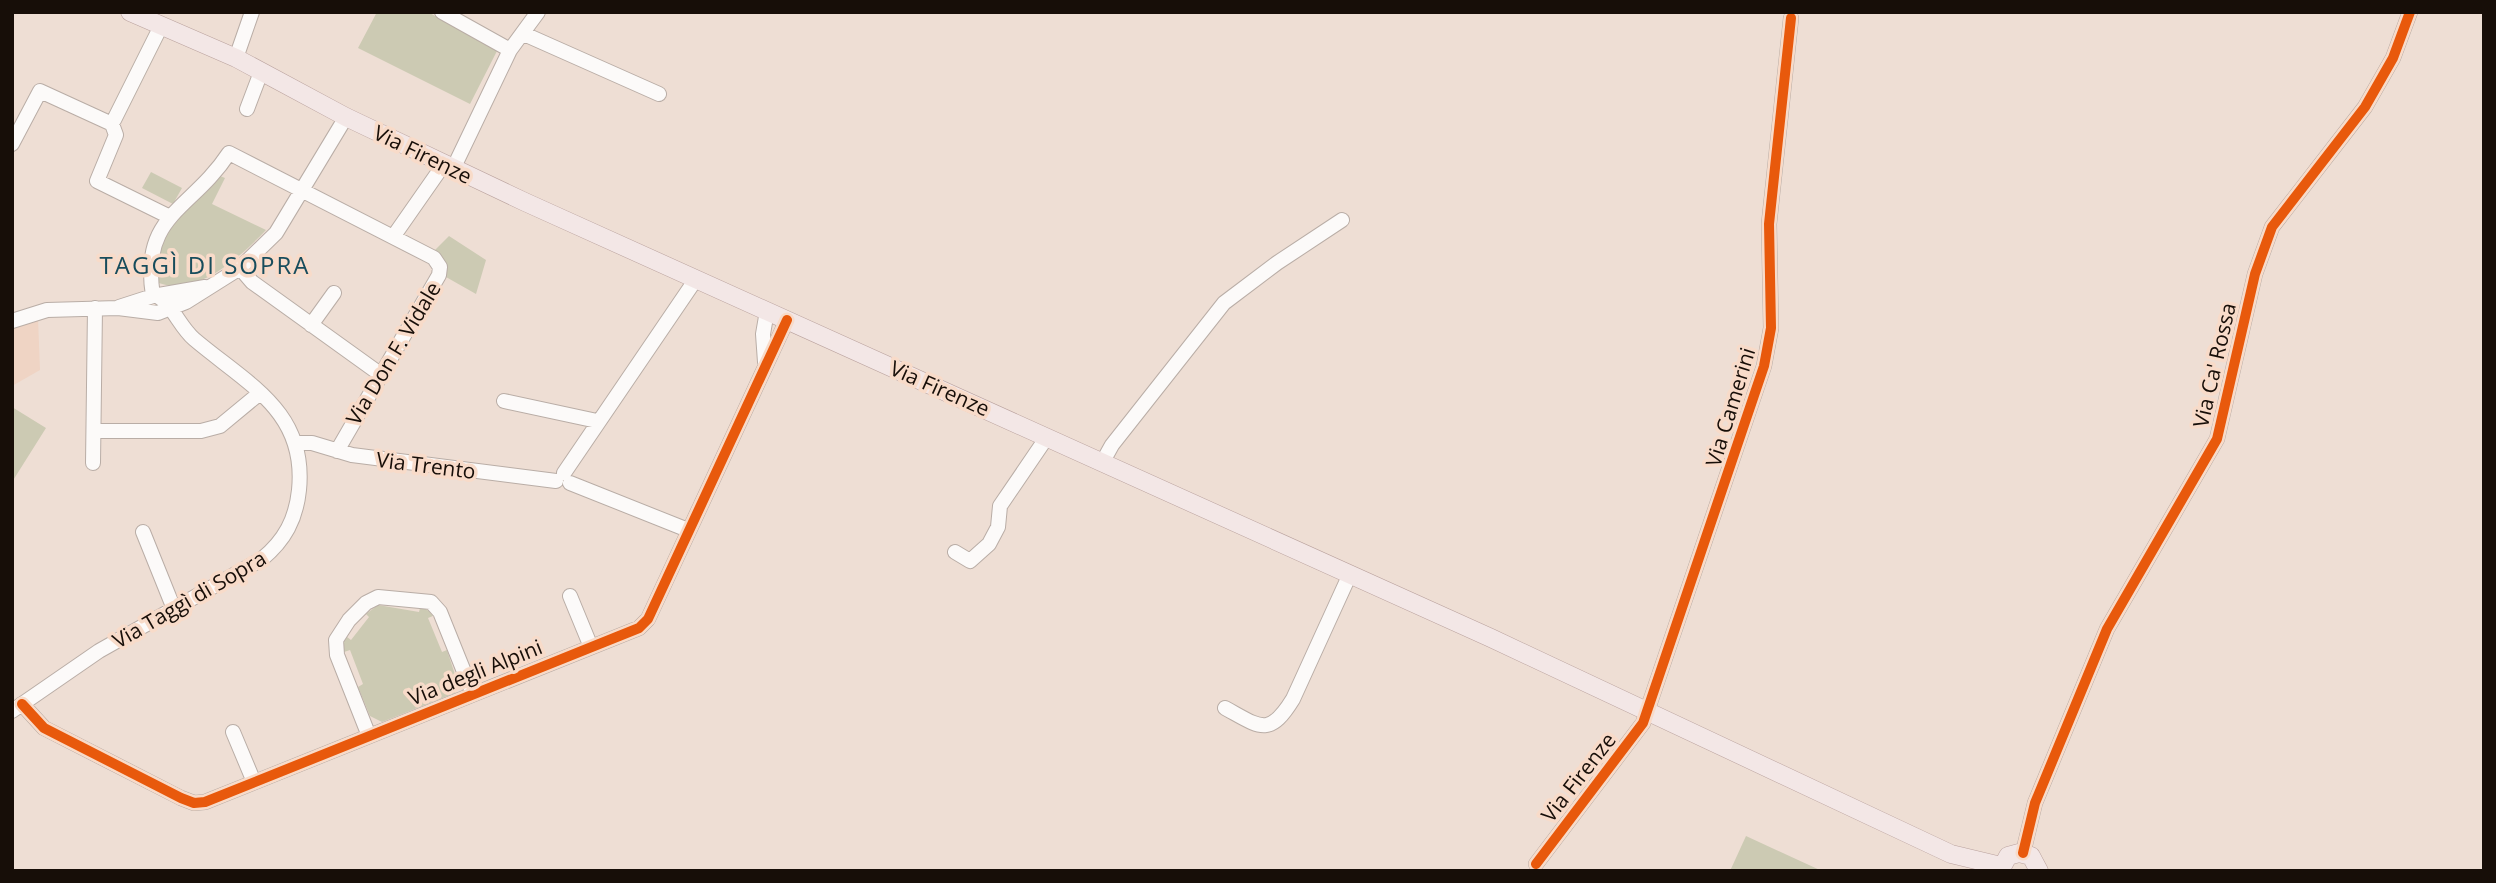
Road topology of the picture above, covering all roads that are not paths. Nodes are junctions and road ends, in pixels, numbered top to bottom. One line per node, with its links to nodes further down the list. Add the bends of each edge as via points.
1 (130, 12): 7 (main road, Via Firenze)
2 (252, 12): 10 (street)
3 (442, 12): 9 (street)
4 (538, 12): 8 (street)
5 (2410, 12): 61 (street, Via Ca' Rossa, via 2393,58 2365,107 2268,235 2217,439 2106,629 2035,803)
6 (1791, 18): 57 (street, Via Camerini, via 1769,224 1769,346)
7 (161, 26): 10 (main road, Via Firenze); 15 (street)
8 (524, 34): 9 (street); 12 (street)
9 (510, 50): 17 (street)
10 (236, 58): 11 (main road, Via Firenze)
11 (261, 72): 13 (street); 14 (main road, Via Firenze)
12 (659, 94)
13 (247, 109)
14 (346, 117): 17 (main road, Via Firenze); 18 (street)
15 (114, 120)
16 (12, 144): 19 (street, via 40,91 100,118 112,124 116,135 97,181)
17 (449, 167): 21 (street); 23 (main road, Via Firenze)
18 (303, 191): 19 (street, Via Don F. Vidale, via 229,153 201,190); 21 (street, Via Don F. Vidale); 22 (street, via 276,233)
19 (170, 217): 27 (street, via 150,255)
20 (1342, 219): 45 (street, via 1224,303 1112,444)
21 (393, 237): 36 (street, Via Don F. Vidale, via 434,258 440,271)
22 (240, 268): 24 (street); 34 (street, via 252,282)
23 (696, 279): 31 (main road, Via Firenze); 39 (street)
24 (210, 286): 25 (street); 29 (street)
25 (193, 289): 27 (street); 29 (street)
26 (334, 293): 34 (street)
27 (154, 296): 28 (street); 29 (street, Via Taggì di Sopra)
28 (118, 307): 29 (street, via 158,313); 30 (street)
29 (170, 307): 37 (street, Via Taggì di Sopra, via 186,332)
30 (95, 309): 33 (street, via 38,312); 40 (street)
31 (767, 311): 32 (main road, Via Firenze); 35 (street, Via degli Alpini)
32 (787, 320): 35 (street, Via degli Alpini); 41 (main road, Via Firenze)
33 (12, 321)
34 (312, 325): 36 (street)
35 (765, 362): 47 (street, Via degli Alpini)
36 (380, 374): 43 (street, Via Don F. Vidale)
37 (260, 393): 40 (street, via 220,426 201,431); 42 (street, Via Taggì di Sopra, via 282,416)
38 (504, 401): 39 (street)
39 (597, 421): 46 (street)
40 (94, 431): 44 (street)
41 (1047, 437): 45 (main road, Via Firenze); 49 (street, via 1000,506 998,527 989,544 970,561)
42 (298, 443): 43 (street, Via Trento); 52 (street, Via Taggì di Sopra, via 298,497 284,538 238,575)
43 (337, 451): 46 (street, Via Trento, via 545,482)
44 (93, 463)
45 (1102, 463): 50 (main road, Via Firenze)
46 (564, 479): 47 (street, Via Trento)
47 (688, 530): 53 (street, Via degli Alpini, via 648,619 639,628)
48 (144, 532): 52 (street)
49 (955, 552)
50 (1350, 574): 56 (street, via 1281,718 1270,727 1260,727); 57 (main road, Via Firenze)
51 (570, 596): 53 (street)
52 (174, 609): 55 (street, Via Taggì di Sopra, via 99,651)
53 (591, 647): 54 (street, Via degli Alpini)
54 (473, 694): 59 (street, Via degli Alpini); 59 (street, via 440,612 431,602 373,599 349,620 336,640 337,655)
55 (17, 708): 60 (street, Via degli Alpini, via 44,728 194,803)
56 (1225, 708)
57 (1647, 711): 62 (street, Via Firenze, via 1639,730); 63 (main road, Via Firenze, via 1951,854)
58 (233, 732): 60 (street)
59 (369, 736): 60 (street, Via degli Alpini)
60 (254, 782)
61 (2024, 853): 63 (main road, via 2008,856); 64 (main road, via 2035,860)
62 (1536, 864)
63 (2001, 868)
64 (2039, 871)

